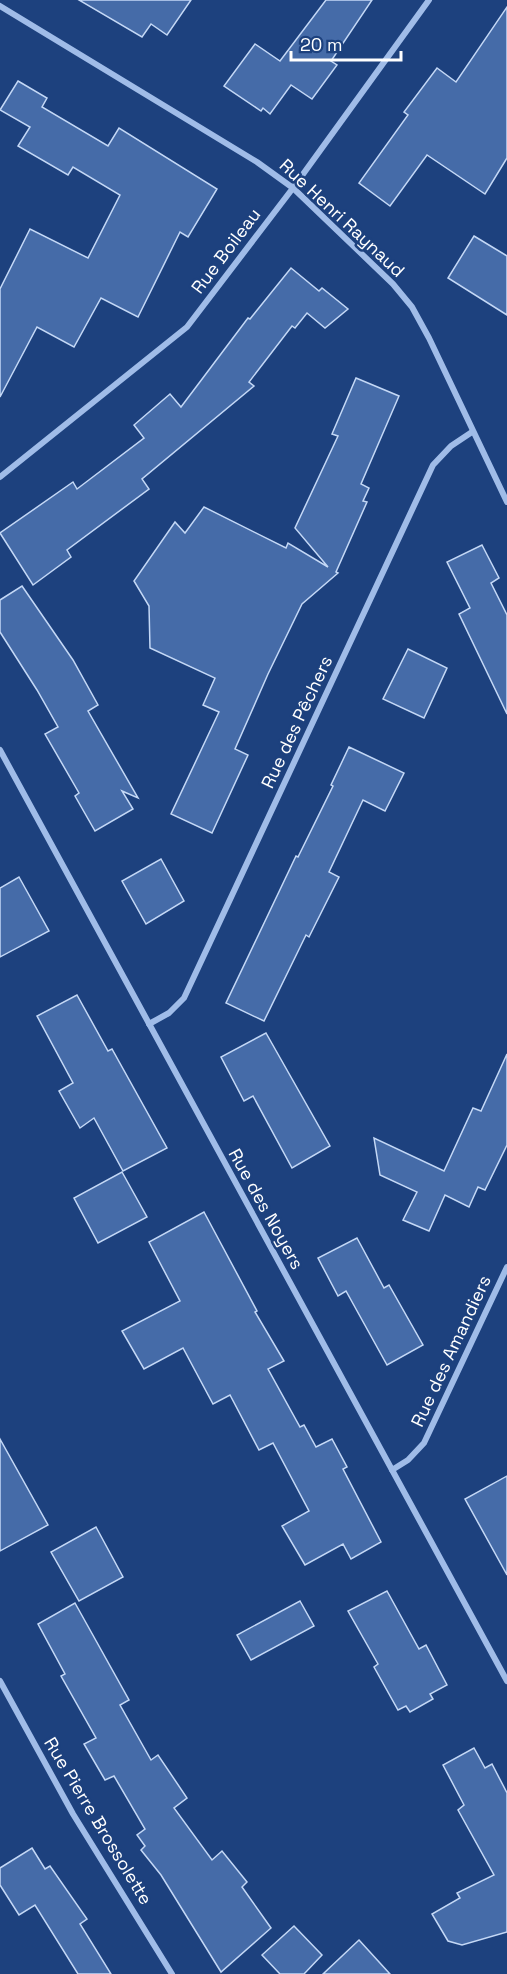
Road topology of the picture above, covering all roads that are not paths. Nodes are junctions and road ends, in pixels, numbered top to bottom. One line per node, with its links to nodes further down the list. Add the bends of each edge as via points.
1 (429, 0): 3 (street, Rue Boileau)
2 (0, 6): 3 (street, Rue Henri Raynaud, via 257,162)
3 (293, 188): 4 (street, Rue Henri Raynaud, via 412,307); 6 (street, Rue Boileau, via 187,327)
4 (472, 432): 8 (street, Rue Henri Raynaud); 10 (street, Rue des Pêchers, via 433,465 184,998 169,1013)
5 (0, 468): 6 (street)
6 (7, 472): 7 (street, Rue Boileau)
7 (0, 477)
8 (507, 502)
9 (0, 750): 10 (street, Rue des Noyers)
10 (149, 1024): 12 (street, Rue des Noyers)
11 (507, 1267): 12 (street, Rue des Amandiers, via 424,1443)
12 (392, 1470): 14 (street, Rue des Noyers)
13 (0, 1681): 15 (street, Rue Pierre Brossolette, via 73,1814)
14 (507, 1681)
15 (172, 1974)

